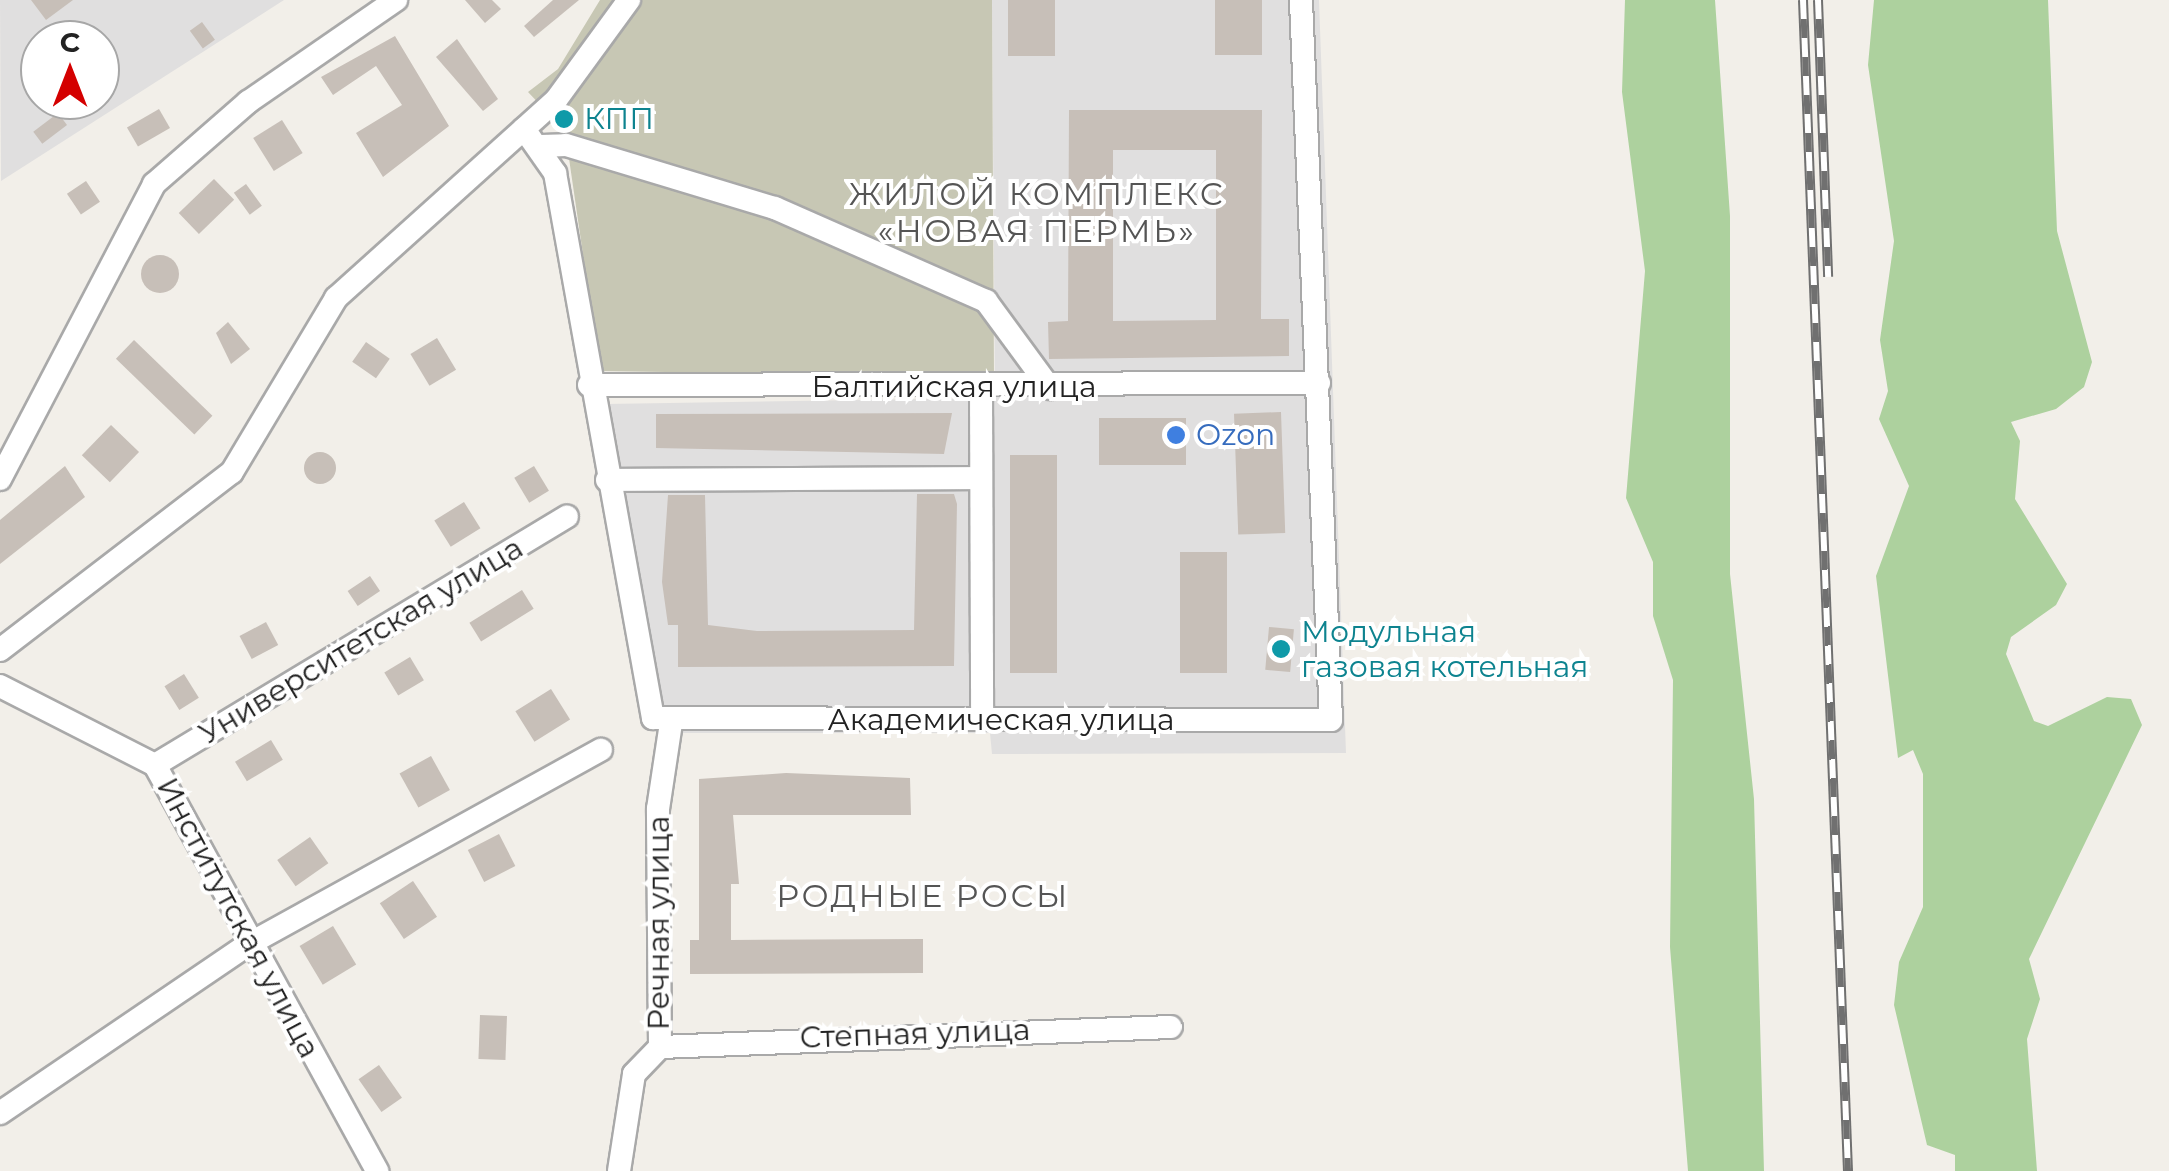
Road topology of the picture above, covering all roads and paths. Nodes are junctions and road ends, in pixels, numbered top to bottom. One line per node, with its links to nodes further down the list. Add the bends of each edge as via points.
1 (396, 0): 10 (street, via 257,96 154,184)
2 (629, 0): 4 (street)
3 (1301, 0): 5 (street)
4 (533, 138): 6 (street, via 555,173); 7 (street, via 775,208 986,301); 13 (street, via 336,298 232,472)
5 (1319, 382): 7 (street, Балтийская улица); 15 (street, Академическая улица, via 1331,720)
6 (589, 385): 8 (street, Балтийская улица); 11 (street)
7 (1050, 388): 8 (street, Балтийская улица)
8 (981, 389): 9 (street)
9 (981, 478): 11 (street); 15 (street)
10 (0, 479)
11 (607, 480): 16 (street, via 648,710)
12 (568, 516): 18 (street, Университетская улица)
13 (0, 650)
14 (0, 686): 18 (street, Институтская улица)
15 (982, 720): 16 (street, Академическая улица)
16 (672, 723): 21 (street, Речная улица, via 658,809)
17 (601, 750): 19 (street)
18 (155, 765): 19 (street, Институтская улица)
19 (249, 944): 22 (street); 23 (street, Институтская улица)
20 (1171, 1027): 21 (street, Степная улица)
21 (660, 1047): 24 (street, Речная улица, via 634,1074)
22 (0, 1113)
23 (377, 1171)
24 (619, 1171)

